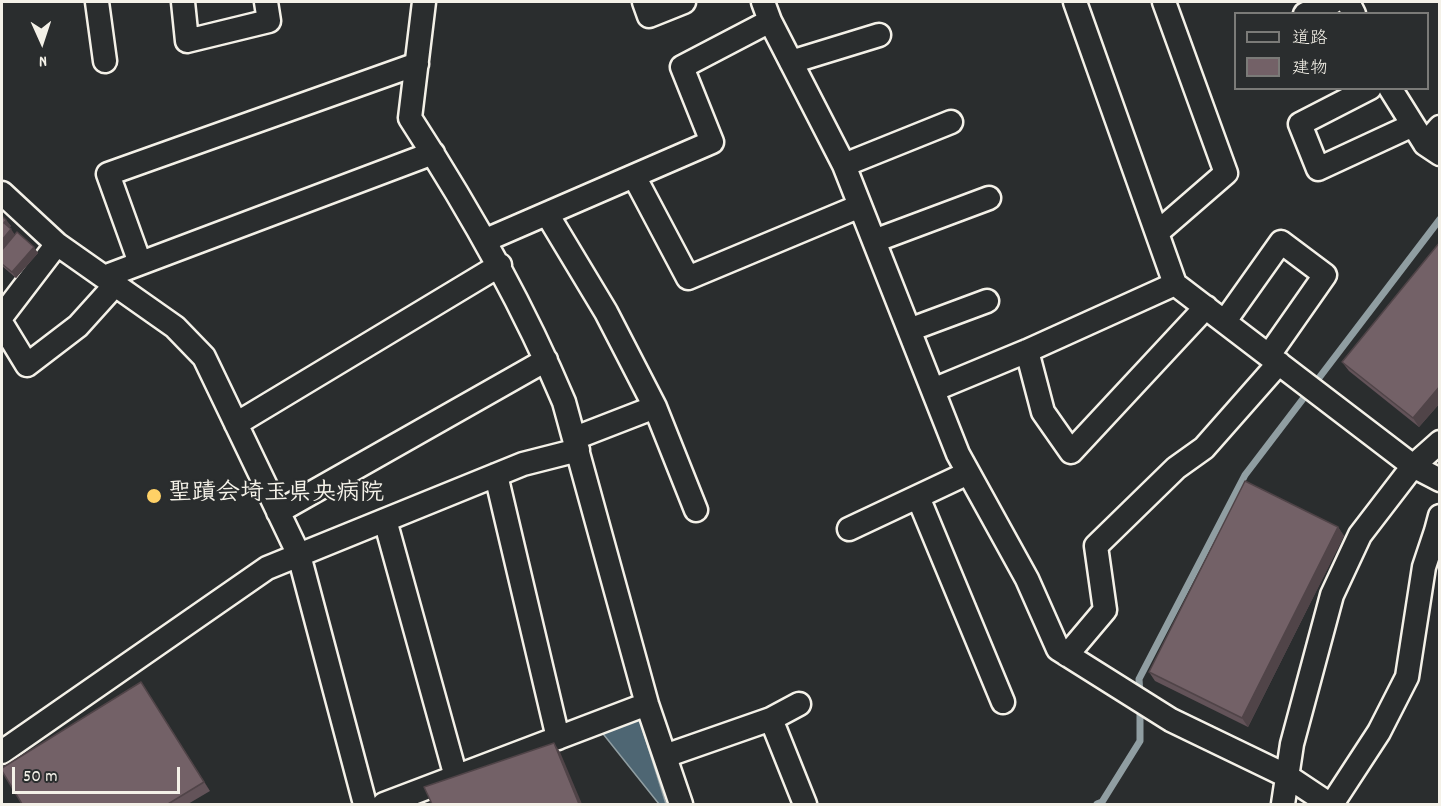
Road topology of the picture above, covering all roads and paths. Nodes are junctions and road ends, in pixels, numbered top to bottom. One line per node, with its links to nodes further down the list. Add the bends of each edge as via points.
1 (97, 2): 13 (street)
2 (183, 2): 3 (street, via 187,41 269,21)
3 (266, 2)
4 (424, 2): 15 (street)
5 (644, 2): 6 (street, via 649,16)
6 (684, 2)
7 (1075, 2): 29 (street)
8 (1164, 2): 29 (street, via 1226,173)
9 (1333, 2): 11 (street)
10 (766, 11): 14 (street); 24 (street, via 682,67 712,142)
11 (1310, 12)
12 (879, 35): 14 (street)
13 (105, 61)
14 (791, 62): 23 (street)
15 (417, 64): 22 (street, via 410,118); 33 (street, via 108,174)
16 (1366, 90): 19 (street, via 1300,124 1318,169)
17 (1391, 90): 19 (street)
18 (951, 122): 23 (street)
19 (1413, 125): 21 (street)
20 (1440, 127): 21 (street)
21 (1432, 149)
22 (433, 153): 30 (street); 33 (street)
23 (844, 165): 27 (street)
24 (634, 176): 27 (street, via 688,278); 28 (street)
25 (2, 193): 32 (street)
26 (989, 198): 31 (street)
27 (860, 206): 31 (street)
28 (547, 214): 30 (street); 47 (street, via 606,312)
29 (1158, 232): 36 (street)
30 (486, 240): 34 (street)
31 (874, 241): 42 (street)
32 (57, 244): 35 (street); 39 (street)
33 (140, 263): 35 (street)
34 (500, 265): 45 (street); 48 (street)
35 (109, 281): 41 (street, via 78,326 27,365); 48 (street, via 175,327 204,357)
36 (1175, 284): 38 (street); 43 (street)
37 (987, 301): 42 (street)
38 (1206, 307): 40 (street); 43 (street, via 1071,452 1043,412)
39 (2, 316)
40 (1225, 321): 44 (street); 44 (street, via 1281,243 1325,275)
41 (2, 324)
42 (909, 330): 46 (street)
43 (1027, 351): 46 (street)
44 (1274, 359): 51 (street); 62 (street, via 1204,448 1176,468 1096,546 1105,610)
45 (546, 360): 50 (street); 57 (street)
46 (933, 390): 52 (street)
47 (655, 407): 50 (street); 56 (street)
48 (236, 424): 57 (street)
49 (1440, 442): 51 (street)
50 (576, 444): 53 (street); 64 (street)
51 (1413, 466): 54 (street); 70 (street, via 1360,535 1332,596)
52 (968, 473): 55 (street); 62 (street, via 1026,579 1058,649)
53 (496, 475): 59 (street); 67 (street)
54 (1440, 480)
55 (918, 497): 60 (street); 63 (street)
56 (696, 510)
57 (278, 512): 61 (street)
58 (1440, 516): 77 (street, via 1424,567 1407,677 1378,732)
59 (385, 520): 61 (street); 71 (street)
60 (849, 529)
61 (298, 555): 68 (street, via 267,568); 72 (street)
62 (1067, 655): 70 (street, via 1171,720)
63 (1002, 702)
64 (647, 704): 67 (street); 69 (street)
65 (799, 704): 66 (street)
66 (771, 719): 69 (street); 75 (street)
67 (558, 738): 71 (street)
68 (2, 752)
69 (665, 756): 74 (street)
70 (1287, 776): 76 (street); 77 (street)
71 (456, 777): 73 (street)
72 (365, 804)
73 (384, 804)
74 (681, 804)
75 (805, 804)
76 (1283, 804)
77 (1330, 804)

